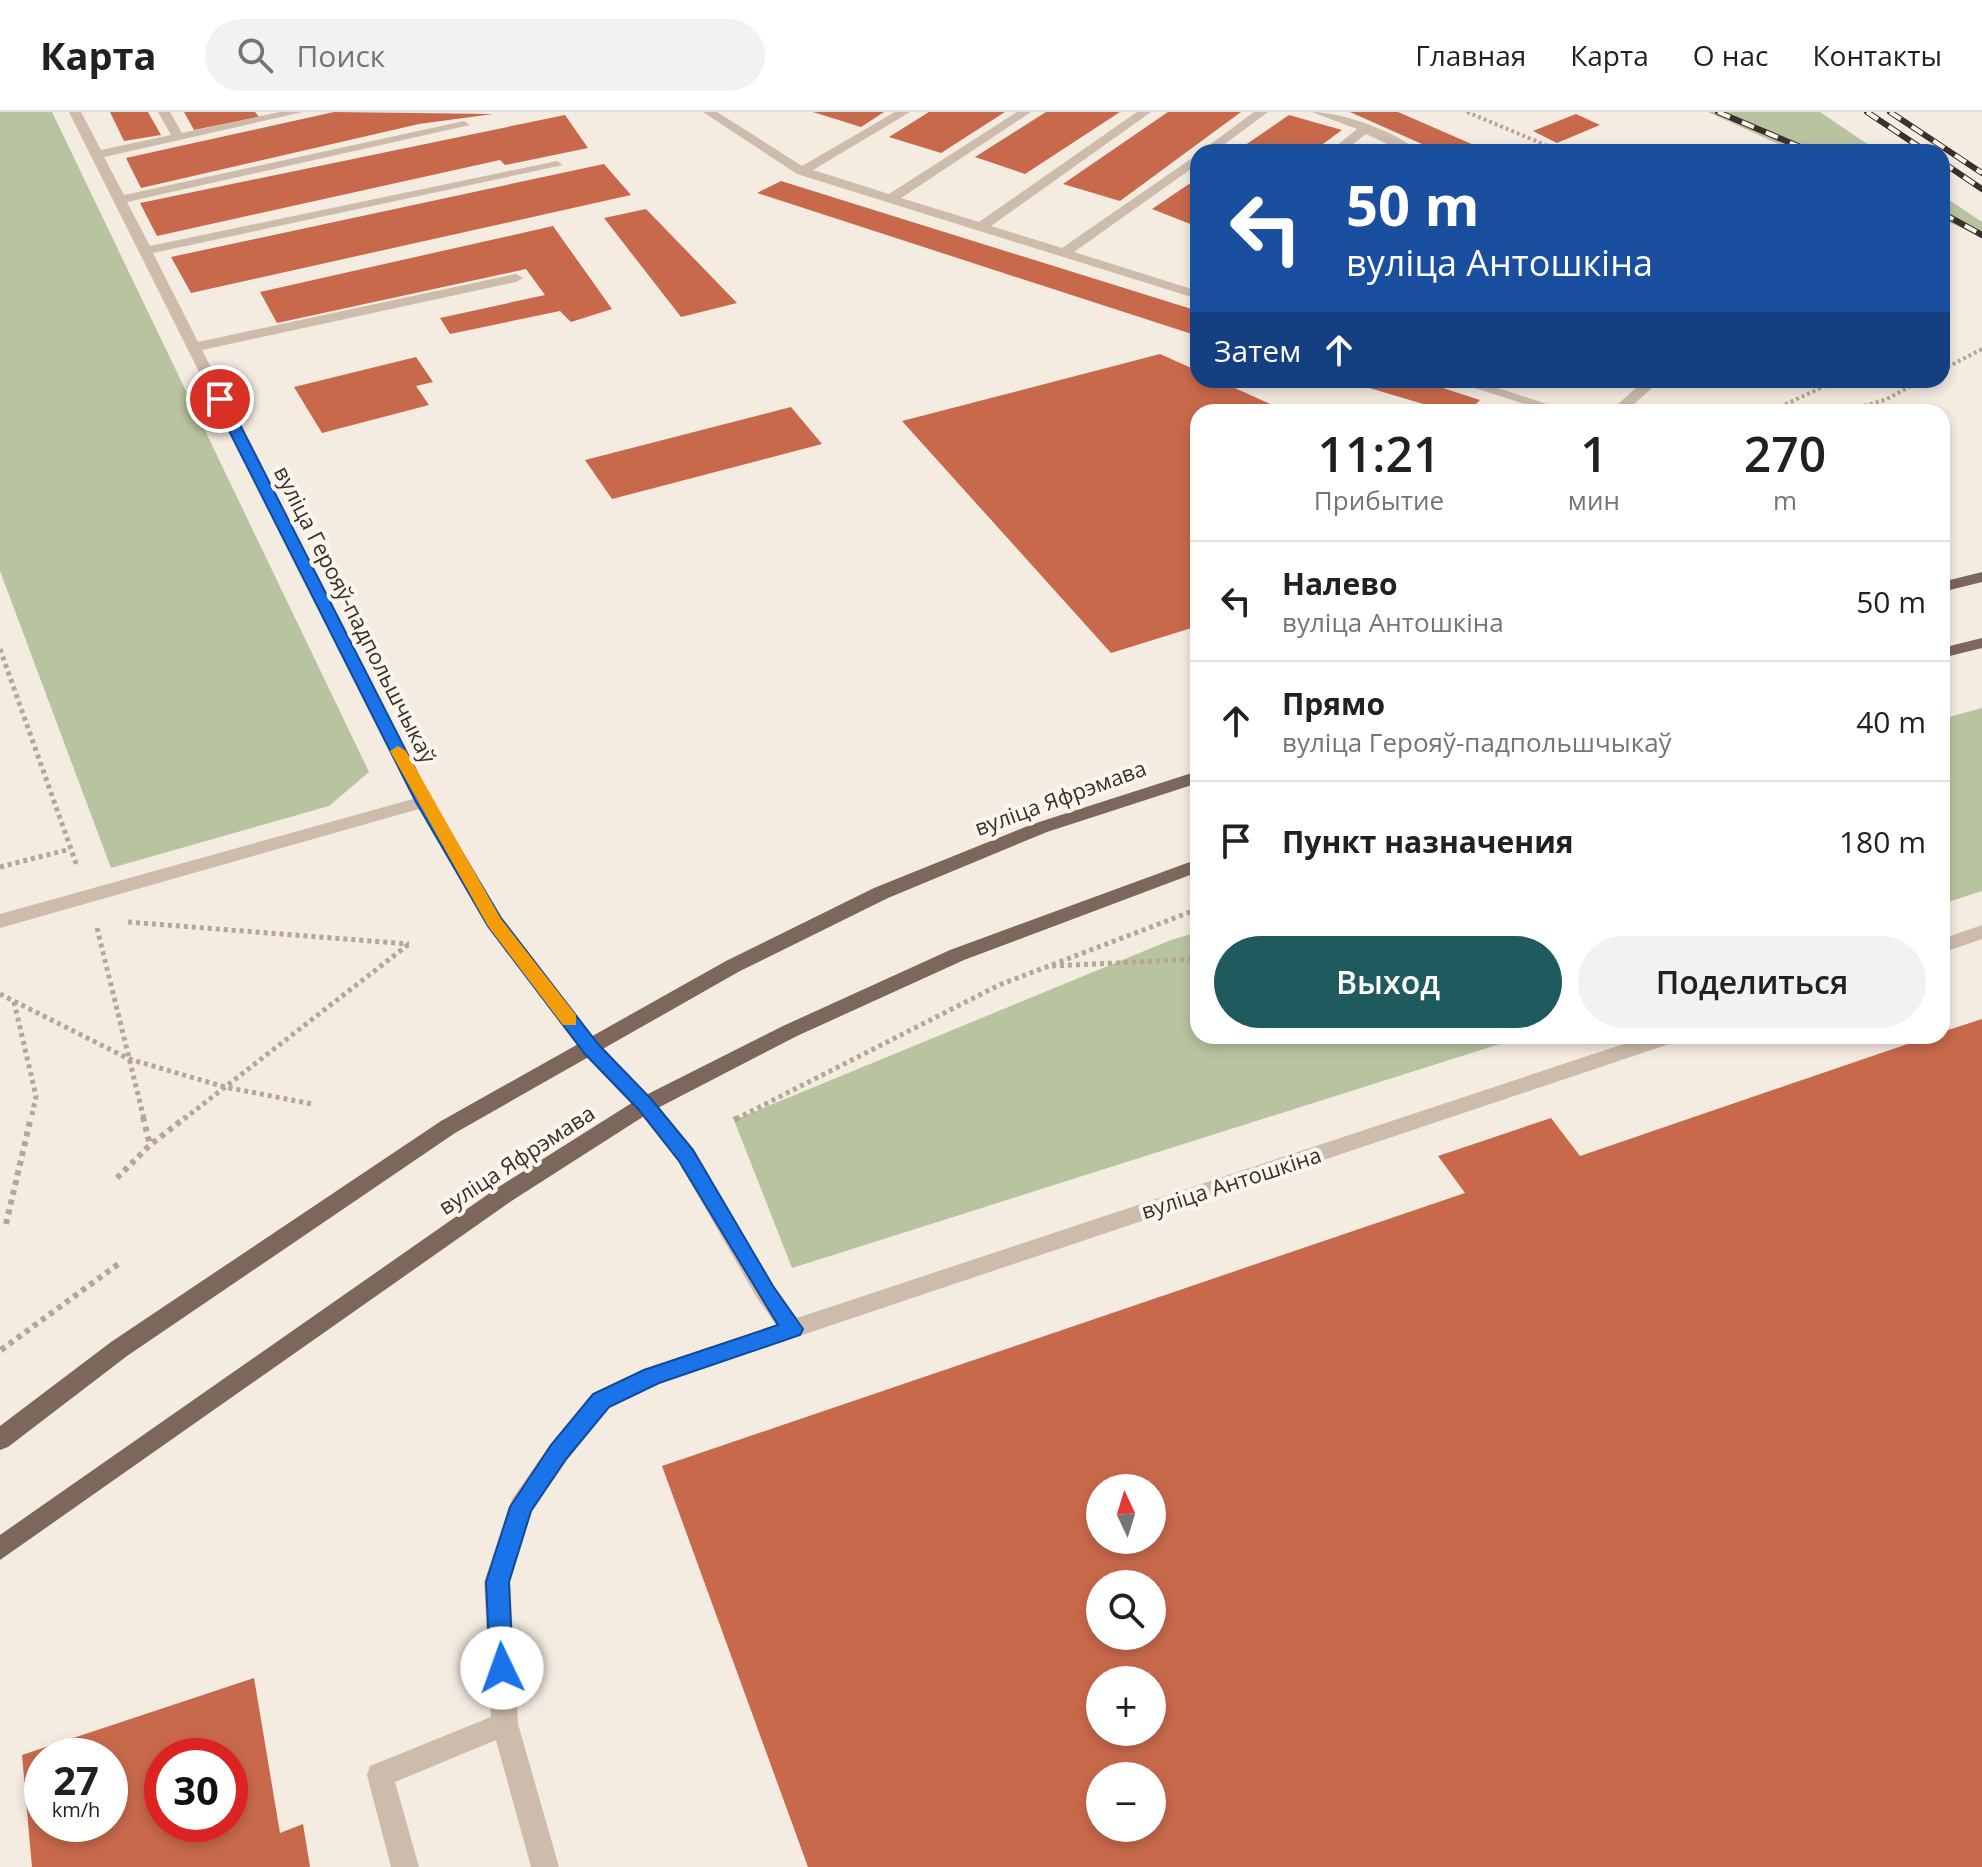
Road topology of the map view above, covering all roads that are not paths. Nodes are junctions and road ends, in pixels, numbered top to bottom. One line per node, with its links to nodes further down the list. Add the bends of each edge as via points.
1 (75, 112): 16 (street, вуліца Герояў-падпольшчыкаў)
2 (164, 112): 12 (street)
3 (294, 112): 12 (street)
4 (709, 112): 19 (street)
5 (904, 112): 19 (street)
6 (1025, 112): 20 (street)
7 (1145, 112): 22 (street)
8 (1262, 112): 13 (street)
9 (1318, 112): 11 (street)
10 (464, 125): 21 (street)
11 (1365, 129): 14 (street); 15 (street)
12 (179, 139): 16 (street)
13 (1217, 144)
14 (1345, 144)
15 (1397, 144)
16 (97, 155): 21 (street, вуліца Герояў-падпольшчыкаў)
17 (1190, 164): 24 (street)
18 (557, 165): 23 (street)
19 (802, 171): 20 (street)
20 (892, 198): 22 (street)
21 (120, 200): 23 (street, вуліца Герояў-падпольшчыкаў)
22 (979, 228): 24 (street)
23 (145, 251): 27 (street, вуліца Герояў-падпольшчыкаў)
24 (1064, 253): 26 (street)
25 (516, 278): 27 (street)
26 (1190, 292)
27 (194, 347): 37 (street, вуліца Герояў-падпольшчыкаў)
28 (1484, 388): 30 (street)
29 (1644, 388): 31 (street)
30 (1538, 404)
31 (1626, 404)
32 (1982, 577): 33 (main road)
33 (1950, 585)
34 (1982, 643): 35 (main road)
35 (1950, 651)
36 (1190, 780): 43 (main road, вуліца Яфрэмава, via 1040,828 881,893 733,966)
37 (424, 802): 39 (street); 43 (street, вуліца Герояў-падпольшчыкаў, via 494,922)
38 (1190, 868): 44 (main road, вуліца Яфрэмава, via 957,955)
39 (0, 921)
40 (1982, 932): 41 (street)
41 (1950, 943)
42 (1647, 1044): 45 (street, вуліца Антошкіна)
43 (591, 1049): 44 (street, вуліца Герояў-падпольшчыкаў); 46 (main road, вуліца Яфрэмава, via 448,1127 119,1349)
44 (645, 1105): 45 (street, via 686,1155); 47 (main road, вуліца Яфрэмава, via 505,1194)
45 (792, 1329): 48 (street, вуліца Антошкіна, via 651,1376 601,1401 559,1452 521,1507 497,1582)
46 (0, 1440)
47 (0, 1549)
48 (505, 1724): 49 (street, via 380,1775); 50 (street, вуліца Антошкіна)
49 (405, 1867)
50 (545, 1867)

